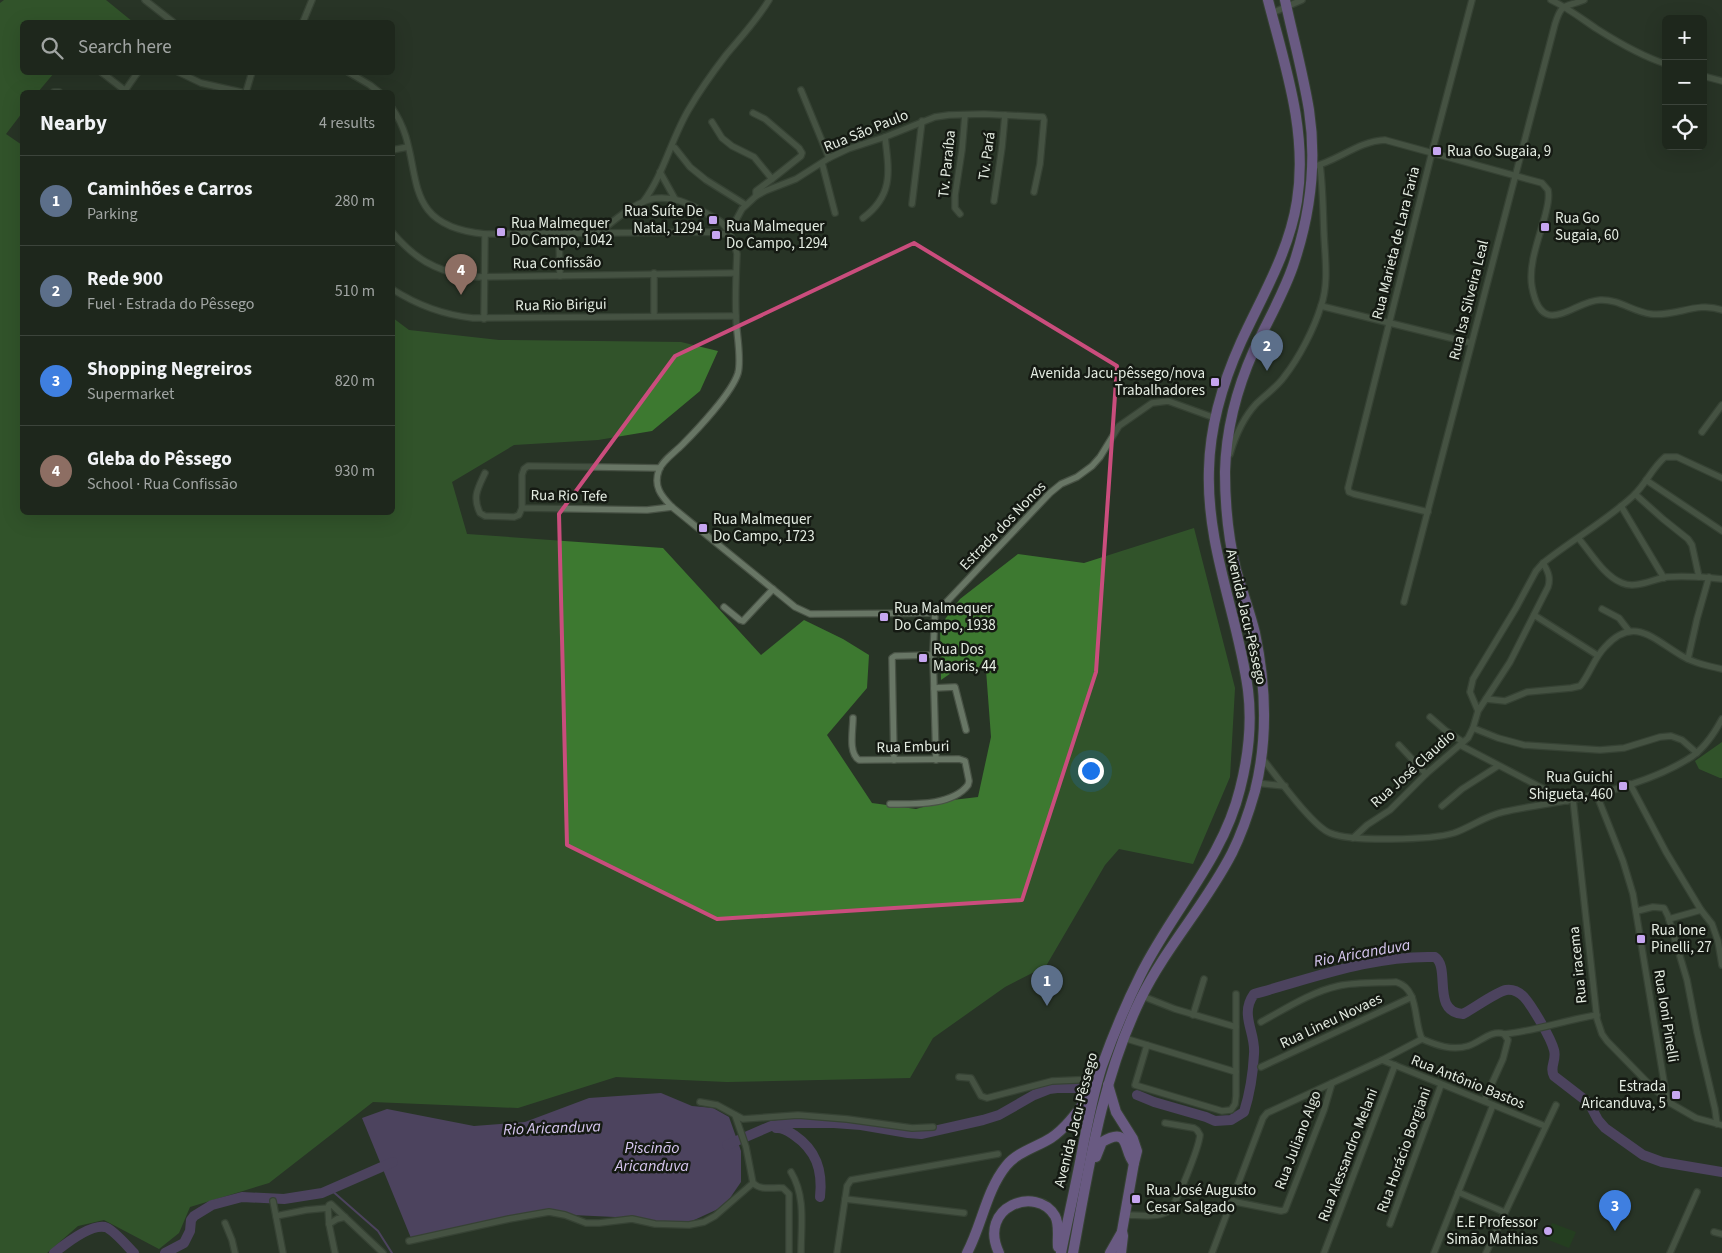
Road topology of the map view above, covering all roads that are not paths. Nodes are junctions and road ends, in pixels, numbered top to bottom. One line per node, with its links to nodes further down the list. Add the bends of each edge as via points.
1 (145, 0): 12 (street)
2 (312, 0): 13 (street)
3 (769, 0): 44 (street, via 701,89)
4 (1268, 0): 11 (highway, Avenida Jacu-Pêssego)
5 (1302, 0): 9 (street)
6 (1472, 0): 40 (street, Rua Marieta de Lara Faria)
7 (1551, 0): 10 (street)
8 (1584, 0): 10 (street)
9 (1283, 2): 11 (street); 21 (highway, Avenida Jacu-Pêssego)
10 (1564, 6): 15 (street, via 1637,53); 45 (street, Rua Isa Silveira Leal, via 1555,24)
11 (1272, 13): 14 (highway, Avenida Jacu-Pêssego)
12 (170, 20)
13 (304, 20)
14 (1276, 29): 21 (highway, via 1278,19 1284,20 1294,63); 77 (highway, Avenida Jacu-Pêssego, via 1297,115 1298,201 1282,256 1230,368)
15 (1662, 62)
16 (105, 75): 24 (street)
17 (136, 75): 25 (street)
18 (185, 75): 26 (street)
19 (251, 75): 27 (street)
20 (354, 75): 28 (street)
21 (1302, 76): 43 (highway, Avenida Jacu-Pêssego)
22 (1707, 77): 23 (street)
23 (1722, 81)
24 (123, 90)
25 (126, 90)
26 (233, 90)
27 (247, 90)
28 (378, 90)
29 (801, 90): 41 (street)
30 (753, 112): 46 (street, via 802,153)
31 (395, 113): 37 (street)
32 (965, 115): 33 (street, Rua São Paulo); 35 (street, Rua São Paulo, via 942,116); 55 (street, Tv. Paraíba, via 955,195 955,208)
33 (1005, 115): 47 (street, Rua São Paulo, via 1043,117); 50 (street, Tv. Pará)
34 (712, 122): 46 (street, via 722,138 754,157)
35 (922, 122): 36 (street, Rua São Paulo); 52 (street)
36 (884, 137): 41 (street, Rua São Paulo); 56 (street, via 889,180 880,202)
37 (408, 147): 39 (street); 61 (street, via 417,190 430,212 460,230)
38 (675, 148): 53 (street, via 706,180)
39 (395, 149)
40 (1432, 152): 43 (street, via 1377,140); 45 (street); 74 (street, Rua Marieta de Lara Faria)
41 (828, 158): 42 (street, Rua São Paulo)
42 (822, 162): 48 (street, Rua São Paulo, via 796,179); 54 (street)
43 (1316, 166): 69 (street, via 1323,189 1325,282); 80 (highway, Avenida Jacu-Pêssego, via 1291,271 1243,377 1230,422)
44 (660, 172): 49 (street); 51 (street)
45 (1514, 174): 70 (street, via 1542,183 1550,194 1531,274 1533,294 1546,313 1559,316 1589,302 1602,300 1651,314 1672,314 1705,306); 75 (street, Rua Isa Silveira Leal)
46 (772, 179): 48 (street, via 756,191)
47 (1034, 192)
48 (756, 196): 53 (street, Rua São Paulo)
49 (675, 199): 51 (street); 57 (street)
50 (994, 201)
51 (643, 202): 59 (street)
52 (912, 204)
53 (746, 205): 60 (street, Rua São Paulo)
54 (835, 213)
55 (960, 214)
56 (863, 218)
57 (721, 221): 58 (street); 60 (street)
58 (715, 232): 59 (street); 60 (street)
59 (599, 233): 62 (street)
60 (729, 233): 64 (street, via 736,248)
61 (485, 234): 62 (street); 67 (street)
62 (559, 234): 66 (street)
63 (395, 235): 67 (street, Rua Confissão, via 412,254 425,262 454,274)
64 (736, 273): 65 (street, Rua Confissão); 72 (street)
65 (654, 274): 66 (street, Rua Confissão); 71 (street)
66 (560, 276): 67 (street, Rua Confissão)
67 (485, 277): 73 (street)
68 (395, 291): 73 (street, Rua Rio Birigui, via 440,312)
69 (1321, 306): 74 (street); 80 (street, via 1292,367 1245,418)
70 (1722, 310)
71 (654, 316): 72 (street, Rua Rio Birigui); 73 (street, Rua Rio Birigui)
72 (736, 316): 79 (street, via 739,368 736,378 709,416)
73 (484, 318)
74 (1389, 322): 75 (street); 88 (street, Rua Marieta de Lara Faria, via 1349,492)
75 (1471, 343): 88 (street, Rua Isa Silveira Leal)
76 (1722, 405): 78 (street)
77 (1214, 418): 100 (street, Estrada dos Nonos, via 1160,401 1124,420 1097,461 1050,493 951,600); 153 (highway, Avenida Jacu-Pêssego, via 1208,467 1210,519 1248,695 1246,760 1240,790 1220,845 1149,957 1115,1032)
78 (1702, 432)
79 (660, 468): 86 (street, via 658,491); 87 (street, Rua Rio Tefe, via 528,466 522,475)
80 (1225, 468): 118 (highway, Avenida Jacu-Pêssego, via 1229,535 1254,632 1264,691)
81 (485, 473): 87 (street, via 475,502 480,513 485,516 514,516 519,515)
82 (1722, 478): 83 (street, via 1678,457 1669,456 1661,460)
83 (1646, 480): 84 (street); 89 (street)
84 (1635, 494): 85 (street); 92 (street, via 1688,539)
85 (1621, 506): 90 (street); 93 (street)
86 (672, 507): 87 (street, Rua Rio Tefe, via 647,510); 96 (street)
87 (522, 508)
88 (1428, 512): 97 (street, Rua Isa Silveira Leal)
89 (1722, 530)
90 (1579, 538): 91 (street); 93 (street, via 1603,568 1622,584 1632,586)
91 (1543, 562): 101 (street, Rua José Claudio, via 1550,581); 109 (street, via 1473,679 1470,692)
92 (1699, 577): 93 (street); 94 (street)
93 (1664, 578)
94 (1709, 578): 95 (street); 105 (street)
95 (1722, 579)
96 (773, 589): 98 (street, via 743,621); 100 (street, via 795,607 810,614)
97 (1404, 602)
98 (724, 607)
99 (1602, 610): 102 (street, via 1619,618)
100 (935, 612): 103 (street)
101 (1534, 615): 104 (street); 108 (street, Rua José Claudio, via 1513,657)
102 (1629, 631): 104 (street, via 1612,640); 105 (street, via 1639,631 1656,638)
103 (934, 655): 107 (street); 119 (street, via 892,658)
104 (1597, 655): 108 (street, via 1581,684 1571,688 1527,692 1505,701)
105 (1688, 659): 106 (street)
106 (1722, 668)
107 (934, 688): 114 (street, via 955,687); 120 (street)
108 (1486, 699): 109 (street, Rua José Claudio)
109 (1478, 711): 113 (street, Rua José Claudio)
110 (1430, 717): 115 (street)
111 (853, 718): 119 (street, Rua Emburi, via 853,744 857,759)
112 (1722, 719): 117 (street)
113 (1473, 728): 115 (street, Rua José Claudio); 117 (street, via 1524,744 1600,750 1624,748 1671,736 1682,740)
114 (966, 730)
115 (1461, 743): 121 (street); 122 (street, Rua José Claudio)
116 (1398, 745): 122 (street)
117 (1697, 753): 124 (street, via 1668,770)
118 (1261, 757): 123 (highway, Avenida Jacu-Pêssego); 125 (street)
119 (894, 760): 120 (street, Rua Emburi)
120 (936, 760): 129 (street, Rua Emburi, via 959,759 965,762 967,787 936,802)
121 (1498, 766): 128 (street); 130 (street, via 1462,788)
122 (1426, 774): 131 (street, Rua José Claudio, via 1390,810)
123 (1256, 782): 125 (street); 138 (highway, Avenida Jacu-Pêssego, via 1247,816 1231,855)
124 (1630, 784): 126 (street); 132 (street)
125 (1285, 786): 131 (street, via 1321,829)
126 (1596, 793): 127 (street); 133 (street, Rua Ioni Pinelli, via 1628,876)
127 (1574, 799): 128 (street); 141 (street, Rua iracema)
128 (1567, 801): 131 (street, via 1501,812 1444,835)
129 (890, 804)
130 (1442, 806)
131 (1353, 838)
132 (1701, 910): 134 (street); 135 (street, via 1716,931)
133 (1637, 911): 134 (street, via 1660,906 1666,910); 156 (street, Rua Ioni Pinelli)
134 (1669, 919): 163 (street, via 1687,980)
135 (1722, 965)
136 (1204, 978): 140 (street)
137 (1236, 994): 143 (street)
138 (1142, 996): 140 (street); 145 (highway, Avenida Jacu-Pêssego)
139 (1412, 997): 142 (street, via 1408,989 1396,982 1345,984 1309,997); 146 (street); 150 (street, Rua Lineu Novaes)
140 (1193, 1014): 143 (street)
141 (1596, 1015): 144 (street, Rua iracema); 156 (street, Rua iracema, via 1607,1041)
142 (1261, 1022)
143 (1236, 1027): 151 (street)
144 (1504, 1034): 146 (street, Rua iracema, via 1496,1033 1469,1046 1455,1048); 157 (street, via 1508,1040 1506,1050)
145 (1124, 1038): 147 (street); 153 (highway, Avenida Jacu-Pêssego)
146 (1422, 1039): 148 (street)
147 (1147, 1045): 151 (street); 151 (street, via 1135,1084 1226,1111 1235,1104)
148 (1382, 1060): 149 (street, Rua Antônio Bastos); 154 (street)
149 (1395, 1065): 155 (street, Rua Antônio Bastos); 203 (street, Rua Alessandro Melani)
150 (1261, 1067)
151 (1236, 1072)
152 (959, 1077): 153 (street, via 971,1078 981,1096 987,1098 1052,1081)
153 (1101, 1083): 167 (highway, via 1136,1144); 168 (highway, Avenida Jacu-Pêssego, via 1101,1107); 196 (highway, via 1065,1126 1007,1165); 198 (highway, Avenida Jacu-Pêssego)
154 (1332, 1084): 175 (street, via 1265,1115); 175 (street, Rua Juliano Algo, via 1285,1210)
155 (1441, 1085): 157 (street, Rua Antônio Bastos); 184 (street, Rua Horácio Borgiani)
156 (1667, 1100): 163 (street, Rua iracema, via 1696,1118)
157 (1484, 1101): 159 (street, Rua Antônio Bastos)
158 (700, 1102): 161 (street, via 718,1105)
159 (1493, 1105): 164 (street, Rua Antônio Bastos); 171 (street)
160 (1556, 1105): 164 (street)
161 (735, 1114): 165 (street, via 744,1119 798,1115 912,1128); 170 (street)
162 (1165, 1123): 179 (street, via 1194,1128 1200,1135 1178,1195 1167,1212)
163 (1719, 1124)
164 (1545, 1126): 177 (street)
165 (934, 1127)
166 (998, 1154): 173 (street, via 851,1180)
167 (1134, 1163): 168 (highway, via 1129,1158 1124,1140 1114,1137 1102,1142); 179 (highway)
168 (1089, 1168): 199 (highway, Avenida Jacu-Pêssego)
169 (791, 1172): 194 (street, via 801,1196)
170 (753, 1183): 188 (street, via 715,1216 689,1225 655,1224 632,1219 586,1223 549,1212); 193 (street, via 761,1188 783,1188 789,1194)
171 (1458, 1192): 177 (street); 204 (street)
172 (1697, 1192): 206 (street)
173 (845, 1199): 178 (street); 195 (street)
174 (273, 1201): 180 (street)
175 (1231, 1201): 202 (street)
176 (328, 1208): 180 (street); 181 (street, via 332,1204); 183 (street)
177 (1504, 1212): 205 (street)
178 (964, 1213)
179 (1125, 1215): 185 (highway)
180 (276, 1216): 190 (street)
181 (345, 1217): 183 (street); 192 (street)
182 (225, 1223): 189 (street)
183 (330, 1224): 191 (street)
184 (1390, 1224)
185 (1122, 1231): 200 (highway); 201 (highway)
186 (1714, 1232): 187 (street)
187 (1722, 1234)
188 (409, 1241)
189 (235, 1253)
190 (283, 1253)
191 (335, 1253)
192 (383, 1253)
193 (789, 1253)
194 (801, 1253)
195 (837, 1253)
196 (967, 1253)
197 (999, 1253): 198 (highway, via 994,1237 995,1222 1006,1208 1025,1202 1045,1206 1056,1217)
198 (1060, 1253)
199 (1073, 1253)
200 (1110, 1253)
201 (1121, 1253)
202 (1212, 1253)
203 (1324, 1253)
204 (1434, 1253)
205 (1486, 1253)
206 (1671, 1253)

